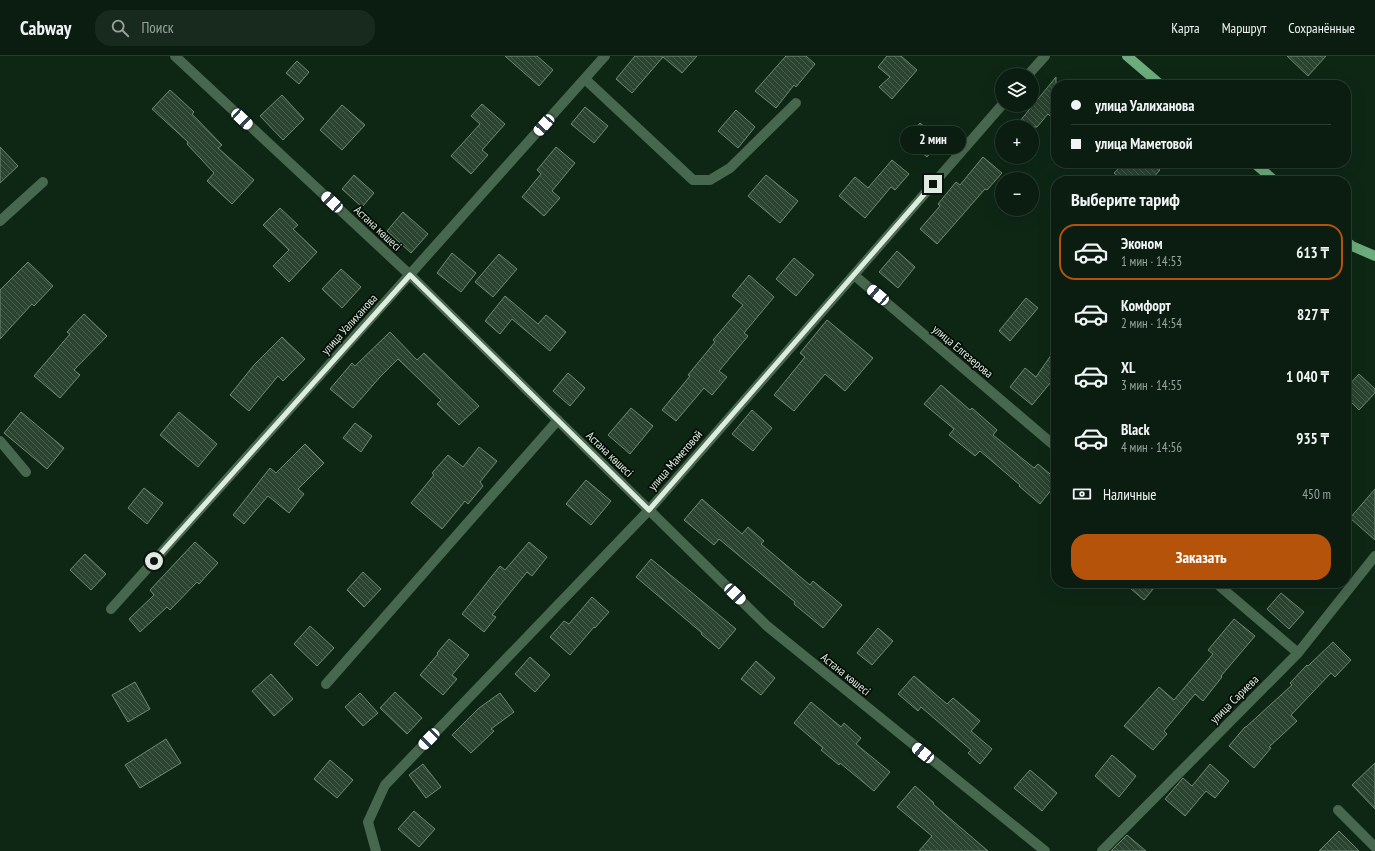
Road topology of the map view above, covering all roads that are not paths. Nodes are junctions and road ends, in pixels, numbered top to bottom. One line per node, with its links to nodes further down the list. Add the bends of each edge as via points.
1 (175, 56): 16 (street, Астана көшесі)
2 (605, 56): 6 (street, улица Уалиханова)
3 (1045, 56): 5 (street)
4 (1127, 56): 7 (main road)
5 (1034, 68)
6 (585, 78): 8 (street, via 693,180 710,180 730,168); 16 (street, улица Уалиханова)
7 (1155, 80)
8 (796, 104)
9 (996, 112): 17 (street, улица Маметовой)
10 (1260, 168): 11 (main road)
11 (1269, 176)
12 (43, 182): 13 (street)
13 (0, 221)
14 (1351, 245): 15 (main road)
15 (1375, 256)
16 (410, 275): 18 (street, Астана көшесі); 27 (street, улица Уалиханова)
17 (854, 275): 20 (street, улица Елгезерова); 22 (street, улица Маметовой)
18 (558, 420): 22 (street, Астана көшесі); 29 (street)
19 (0, 441): 21 (street)
20 (1051, 443)
21 (26, 472)
22 (649, 510): 32 (street, улица Маметовой, via 385,785 368,822); 33 (street, Астана көшесі, via 767,626)
23 (1375, 556): 24 (street, улица Сариева)
24 (1351, 586)
25 (1222, 588): 28 (street)
26 (1350, 588): 28 (street, улица Сариева)
27 (111, 609)
28 (1298, 653): 34 (street, улица Сариева)
29 (326, 684)
30 (1338, 810): 31 (street)
31 (1375, 847)
32 (376, 851)
33 (1044, 851)
34 (1102, 851)

